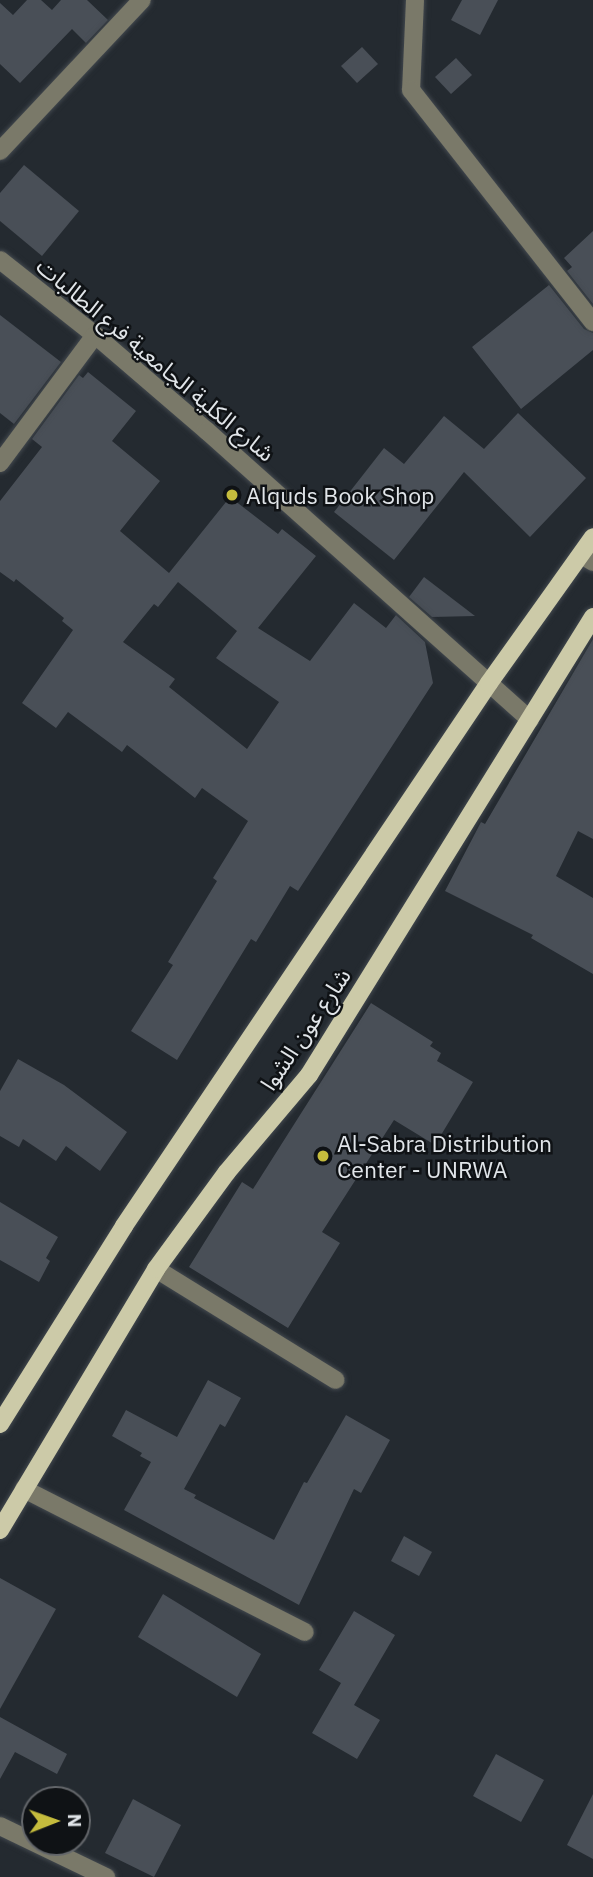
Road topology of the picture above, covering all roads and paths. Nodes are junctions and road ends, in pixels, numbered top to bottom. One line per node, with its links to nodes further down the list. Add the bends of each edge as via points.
1 (142, 0): 3 (street)
2 (415, 0): 5 (street, via 411,90)
3 (0, 151)
4 (0, 260): 6 (street, شارع الكلية الجامعية فرع الطالبات)
5 (593, 322)
6 (95, 335): 7 (street); 11 (street, شارع الكلية الجامعية فرع الطالبات)
7 (0, 463)
8 (593, 537): 9 (main road, شارع عون الشوا)
9 (587, 559): 11 (main road, شارع عون الشوا)
10 (593, 617): 12 (main road, شارع عون الشوا)
11 (489, 683): 12 (street, شارع الكلية الجامعية فرع الطالبات); 15 (main road, شارع عون الشوا, via 124,1227)
12 (530, 720): 13 (main road, شارع عون الشوا, via 309,1075 227,1172)
13 (156, 1269): 14 (street); 16 (main road, شارع عون الشوا)
14 (336, 1380)
15 (0, 1424)
16 (24, 1489): 17 (main road, شارع عون الشوا); 18 (street)
17 (0, 1530)
18 (305, 1632)
19 (0, 1826): 20 (street)
20 (106, 1877)

